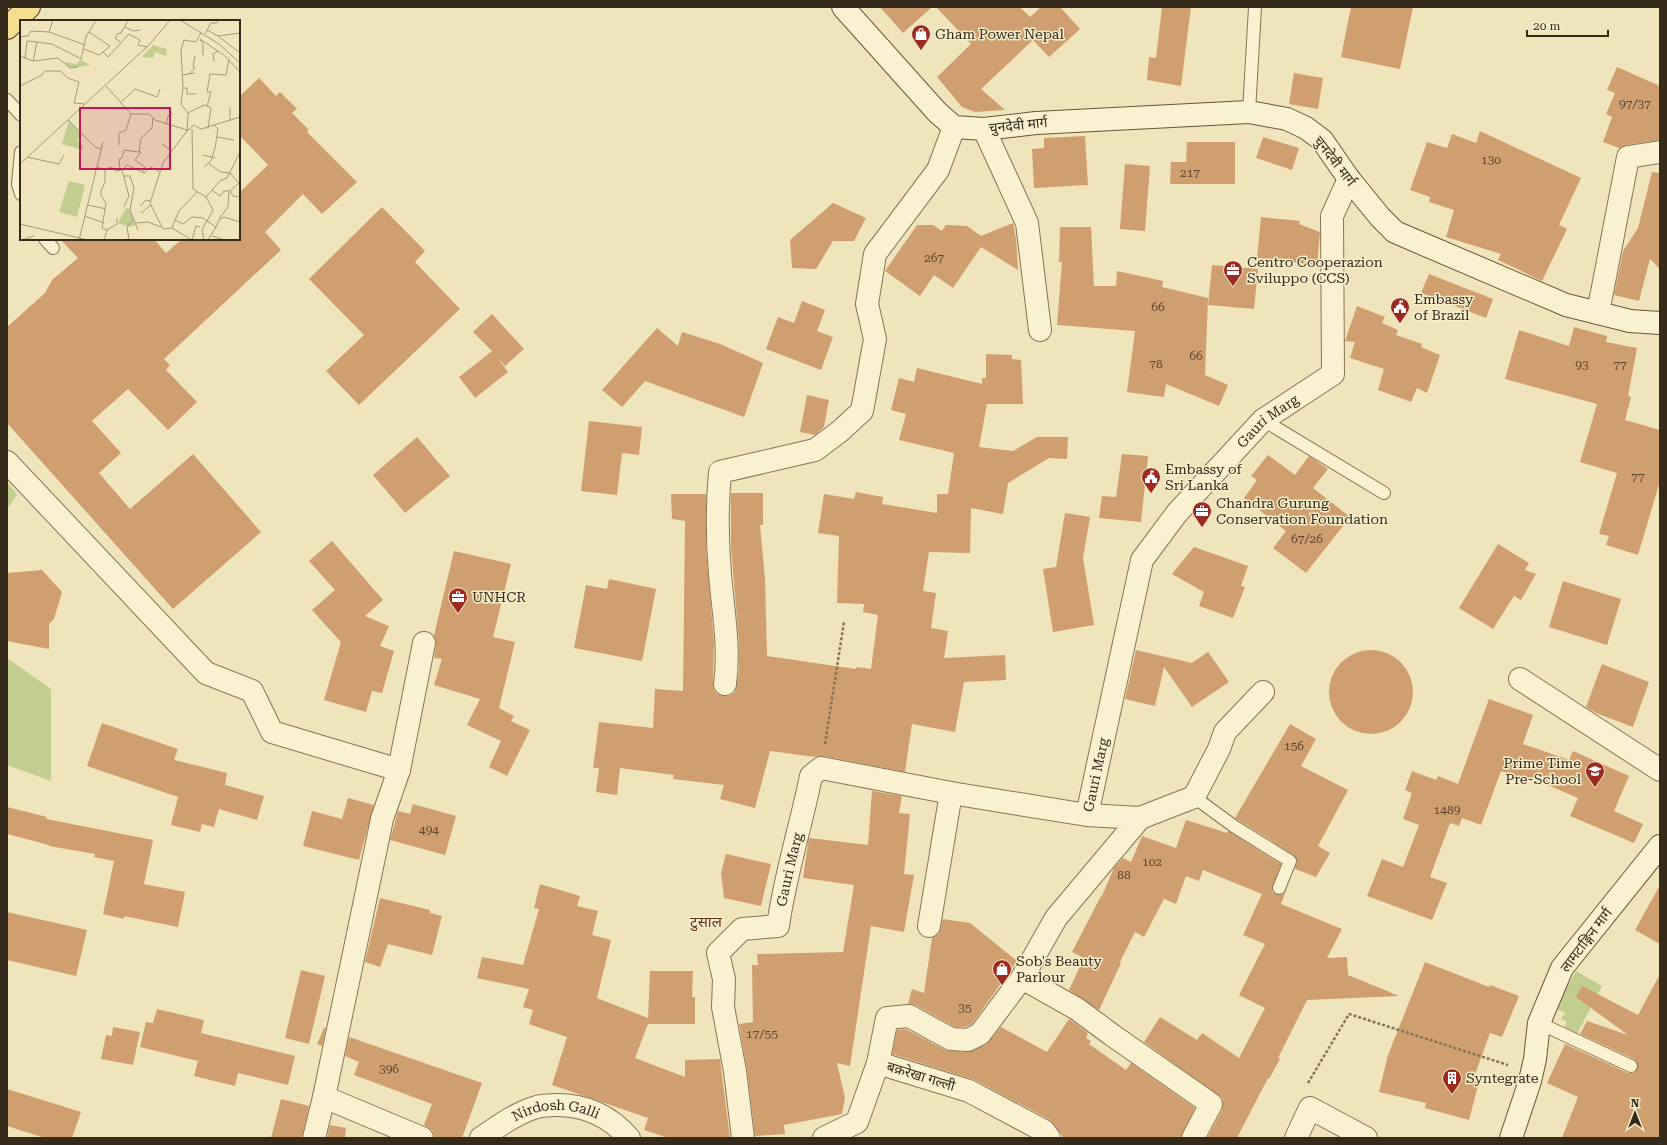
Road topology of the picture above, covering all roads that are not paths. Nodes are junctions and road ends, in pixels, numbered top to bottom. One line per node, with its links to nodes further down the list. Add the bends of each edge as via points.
1 (29, 7): 4 (main road)
2 (843, 7): 8 (street, via 937,112)
3 (1255, 7): 6 (lane)
4 (7, 28)
5 (7, 100): 7 (lane)
6 (1249, 112): 9 (street, चुनदेवी मार्ग, via 1036,123); 12 (street, चुनदेवी मार्ग, via 1287,119 1306,128 1322,140)
7 (20, 114)
8 (954, 127): 9 (street, चुनदेवी मार्ग); 22 (street, via 938,170 875,254 867,304 875,338 862,411 815,450 720,472 717,506 720,573 728,644)
9 (984, 129): 16 (street, via 1027,222)
10 (1660, 152): 14 (street, via 1628,157)
11 (20, 163): 13 (lane)
12 (1349, 179): 14 (street, चुनदेवी मार्ग, via 1395,232 1566,305); 17 (street, Gauri Marg, via 1332,216 1332,374)
13 (20, 191)
14 (1598, 313): 15 (street, चुनदेवी मार्ग, via 1630,321)
15 (1660, 323)
16 (1040, 330)
17 (1263, 420): 19 (lane); 28 (street, Gauri Marg, via 1177,513 1142,560)
18 (7, 462): 24 (street, via 206,673 252,691 272,732)
19 (1384, 493)
20 (424, 643): 24 (street)
21 (1520, 679): 25 (street)
22 (725, 684)
23 (1263, 692): 27 (street, via 1225,732)
24 (399, 770): 37 (street, via 382,819)
25 (1660, 770)
26 (951, 793): 28 (street, Gauri Marg); 32 (street); 42 (street, Gauri Marg, via 821,768 811,776 803,818 782,896 778,926 742,929 718,953 724,979 723,1007 735,1071)
27 (1194, 797): 29 (street); 31 (lane, via 1235,827 1290,861)
28 (1088, 815): 29 (street)
29 (1140, 818): 33 (street, via 1056,918)
30 (1657, 855): 34 (street, लामटाङ्गिन मार्ग, via 1562,968)
31 (1279, 888)
32 (929, 926)
33 (1022, 978): 35 (street, via 980,1034 968,1040 951,1039 909,1016 887,1018); 45 (street, via 1077,1009 1211,1104)
34 (1539, 1022): 36 (lane); 48 (street, लामटाङ्गिन मार्ग, via 1530,1081)
35 (878, 1063): 43 (street, बक्ररेखा गल्ली, via 857,1122); 44 (street, बक्ररेखा गल्ली, via 969,1091 1044,1131)
36 (1631, 1066)
37 (324, 1097): 38 (street); 39 (street)
38 (314, 1138)
39 (422, 1138)
40 (481, 1138): 41 (street, Nirdosh Galli, via 509,1119 539,1106 569,1105 600,1113 618,1126)
41 (628, 1138)
42 (743, 1138)
43 (824, 1138)
44 (1050, 1138)
45 (1193, 1138)
46 (1296, 1138): 47 (street, via 1310,1108)
47 (1366, 1138)
48 (1511, 1138)

